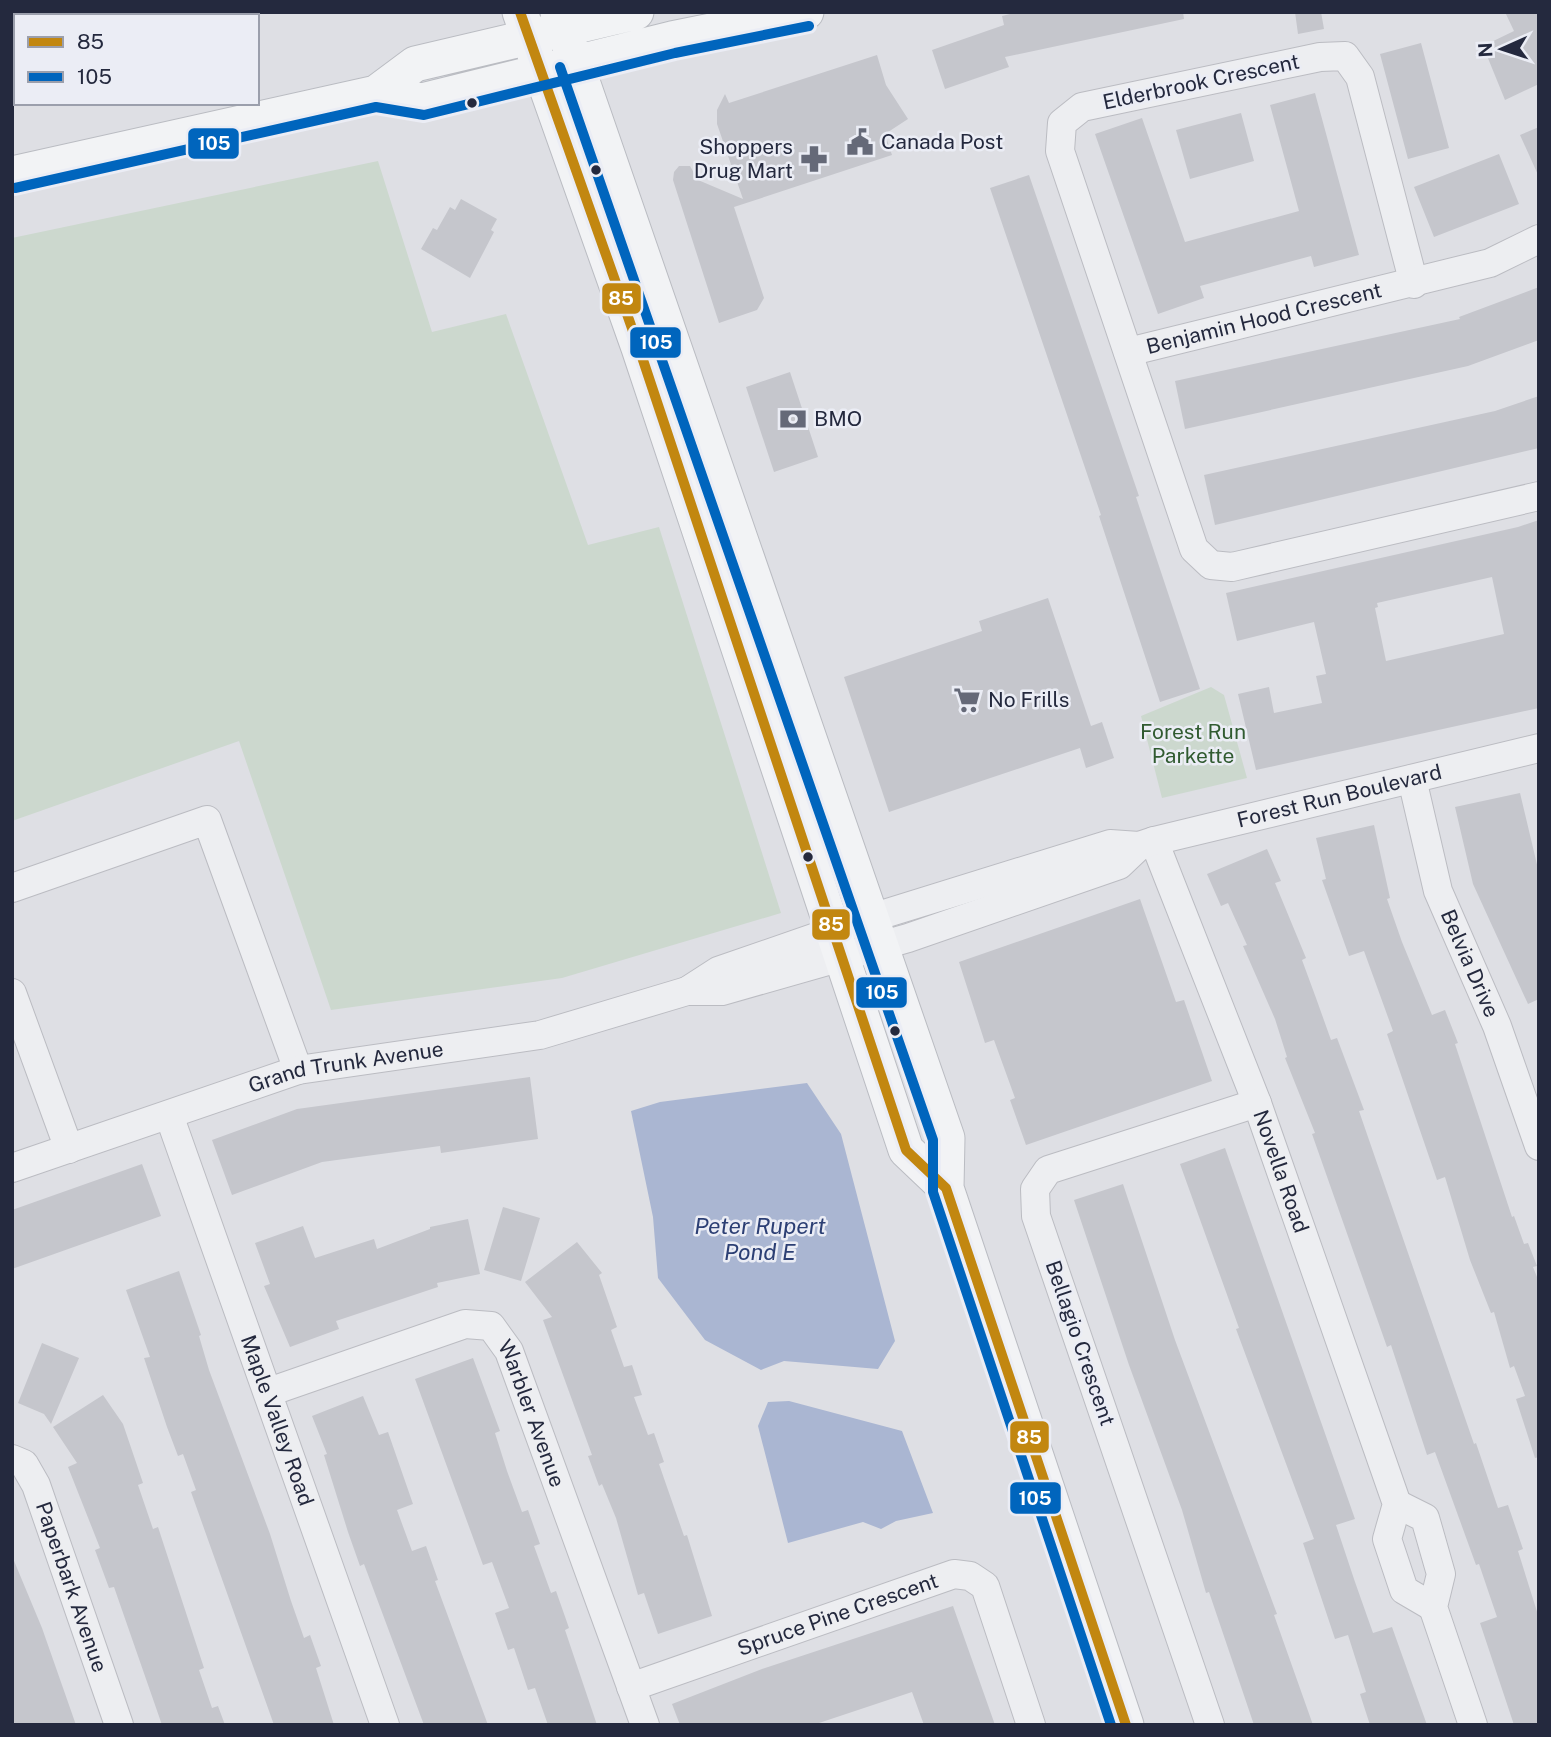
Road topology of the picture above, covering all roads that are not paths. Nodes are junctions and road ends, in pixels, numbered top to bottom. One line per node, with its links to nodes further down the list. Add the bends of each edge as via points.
1 (636, 12): 3 (main road)
2 (806, 12): 5 (main road)
3 (560, 20): 4 (main road); 5 (main road)
4 (525, 24): 6 (main road); 7 (main road, via 415,64)
5 (573, 62): 6 (main road); 17 (main road)
6 (540, 71): 7 (main road, via 422,101); 18 (main road, via 639,348)
7 (376, 93): 8 (main road)
8 (12, 174)
9 (1539, 239): 10 (street, Benjamin Hood Crescent, via 1490,263)
10 (1414, 284): 11 (street, Benjamin Hood Crescent); 11 (street, Elderbrook Crescent, via 1360,77 1345,56 1320,57 1082,107 1062,123 1060,151)
11 (1128, 352): 12 (street, Benjamin Hood Crescent, via 1194,549 1210,565 1233,567)
12 (1539, 496)
13 (1539, 748): 14 (street, Forest Run Boulevard)
14 (1412, 779): 15 (street, Forest Run Boulevard); 23 (street, Belvia Drive, via 1438,891 1497,1026)
15 (1146, 844): 17 (street, Forest Run Boulevard, via 1119,864); 21 (street, Novella Road, via 1210,977)
16 (12, 888): 20 (street, via 206,820)
17 (876, 932): 18 (street, Forest Run Boulevard); 26 (main road, via 947,1138)
18 (837, 945): 20 (street, Grand Trunk Avenue, via 718,971 687,991 540,1035); 26 (main road, via 906,1150)
19 (12, 993): 24 (street)
20 (298, 1070): 22 (street, Grand Trunk Avenue)
21 (1257, 1103): 29 (street, Novella Road); 37 (street, Bellagio Crescent, via 1048,1170 1035,1189 1036,1216)
22 (169, 1115): 24 (street, Grand Trunk Avenue); 27 (street, Maple Valley Road)
23 (1539, 1146)
24 (69, 1149): 25 (street, Grand Trunk Avenue)
25 (12, 1168)
26 (946, 1188): 36 (main road)
27 (268, 1392): 31 (street, Warbler Avenue, via 465,1324 491,1326 509,1351); 33 (street, Maple Valley Road)
28 (12, 1459): 32 (street, Paperbark Avenue, via 24,1464 36,1485)
29 (1397, 1504): 30 (street, via 1424,1518 1441,1574); 30 (street, via 1387,1539 1404,1590)
30 (1433, 1607): 38 (street)
31 (631, 1687): 34 (street, Warbler Avenue); 35 (street, Spruce Pine Crescent, via 954,1574 971,1576 985,1586)
32 (119, 1725)
33 (386, 1725)
34 (645, 1725)
35 (1031, 1725)
36 (1126, 1725)
37 (1210, 1725)
38 (1473, 1725)

